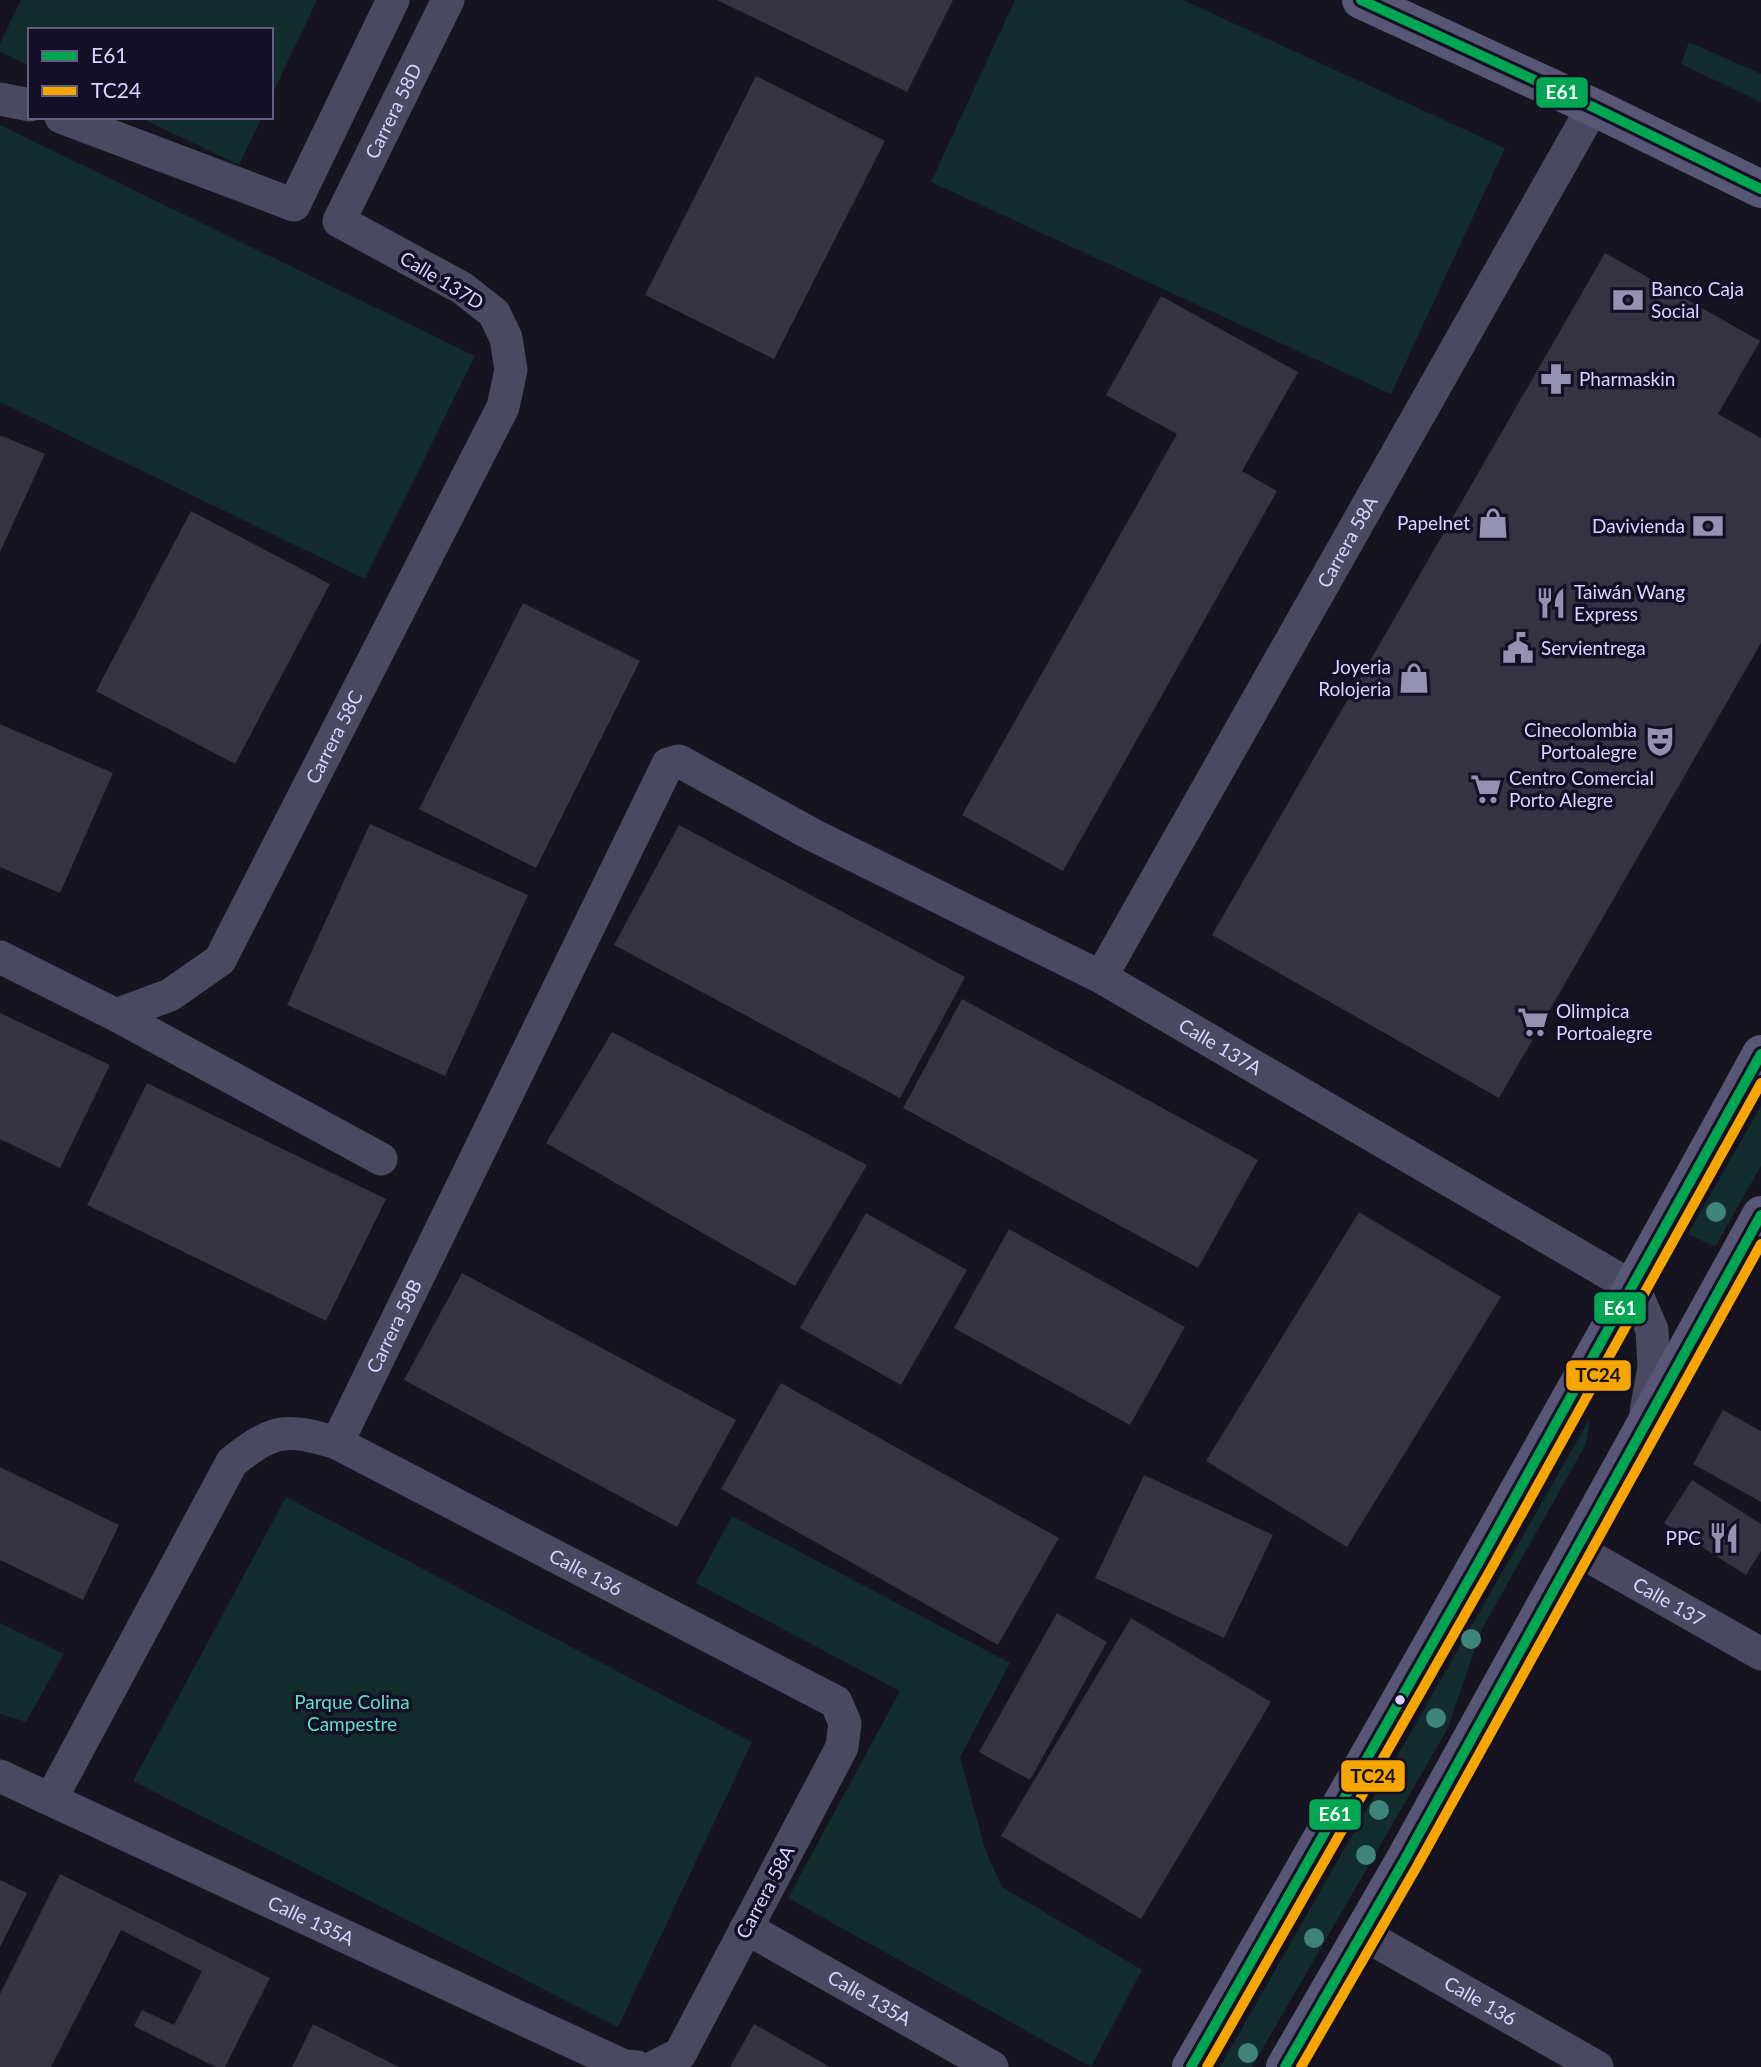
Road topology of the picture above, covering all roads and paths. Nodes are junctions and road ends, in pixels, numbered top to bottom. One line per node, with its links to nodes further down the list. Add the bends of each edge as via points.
1 (393, 0): 7 (street, via 294,205)
2 (448, 0): 9 (street, Carrera 58D)
3 (1361, 0): 6 (main road)
4 (0, 99): 5 (street)
5 (28, 105)
6 (1593, 107): 8 (main road); 13 (street, Carrera 58A)
7 (66, 119)
8 (1761, 189)
9 (339, 221): 10 (street, Calle 137D, via 462,288 494,313 506,338 511,370)
10 (503, 407): 14 (street, Carrera 58C, via 220,960 170,995)
11 (668, 764): 13 (street, Calle 137A, via 679,761 813,835); 20 (street, Carrera 58B)
12 (0, 957): 14 (street)
13 (1101, 977): 18 (street, Calle 137A)
14 (116, 1015): 16 (street)
15 (1761, 1054): 18 (main road)
16 (381, 1159)
17 (1761, 1215): 19 (main road)
18 (1634, 1288): 19 (street, via 1652,1330 1654,1367); 32 (main road)
19 (1643, 1428): 21 (main road)
20 (337, 1443): 23 (street, Calle 136); 25 (street, via 299,1432 275,1435 232,1462)
21 (1576, 1549): 22 (street, Calle 137); 27 (main road)
22 (1761, 1654)
23 (836, 1702): 26 (street, Carrera 58A, via 845,1723 842,1747)
24 (0, 1776): 25 (street, Calle 135A)
25 (51, 1799): 28 (street, Calle 135A)
26 (746, 1928): 30 (street, Carrera 58A, via 680,2054); 31 (street, Calle 135A)
27 (1363, 1934): 33 (main road); 34 (street, Calle 136)
28 (624, 2066): 29 (street)
29 (637, 2067)
30 (654, 2067)
31 (992, 2067)
32 (1191, 2067)
33 (1285, 2067)
34 (1597, 2067)

